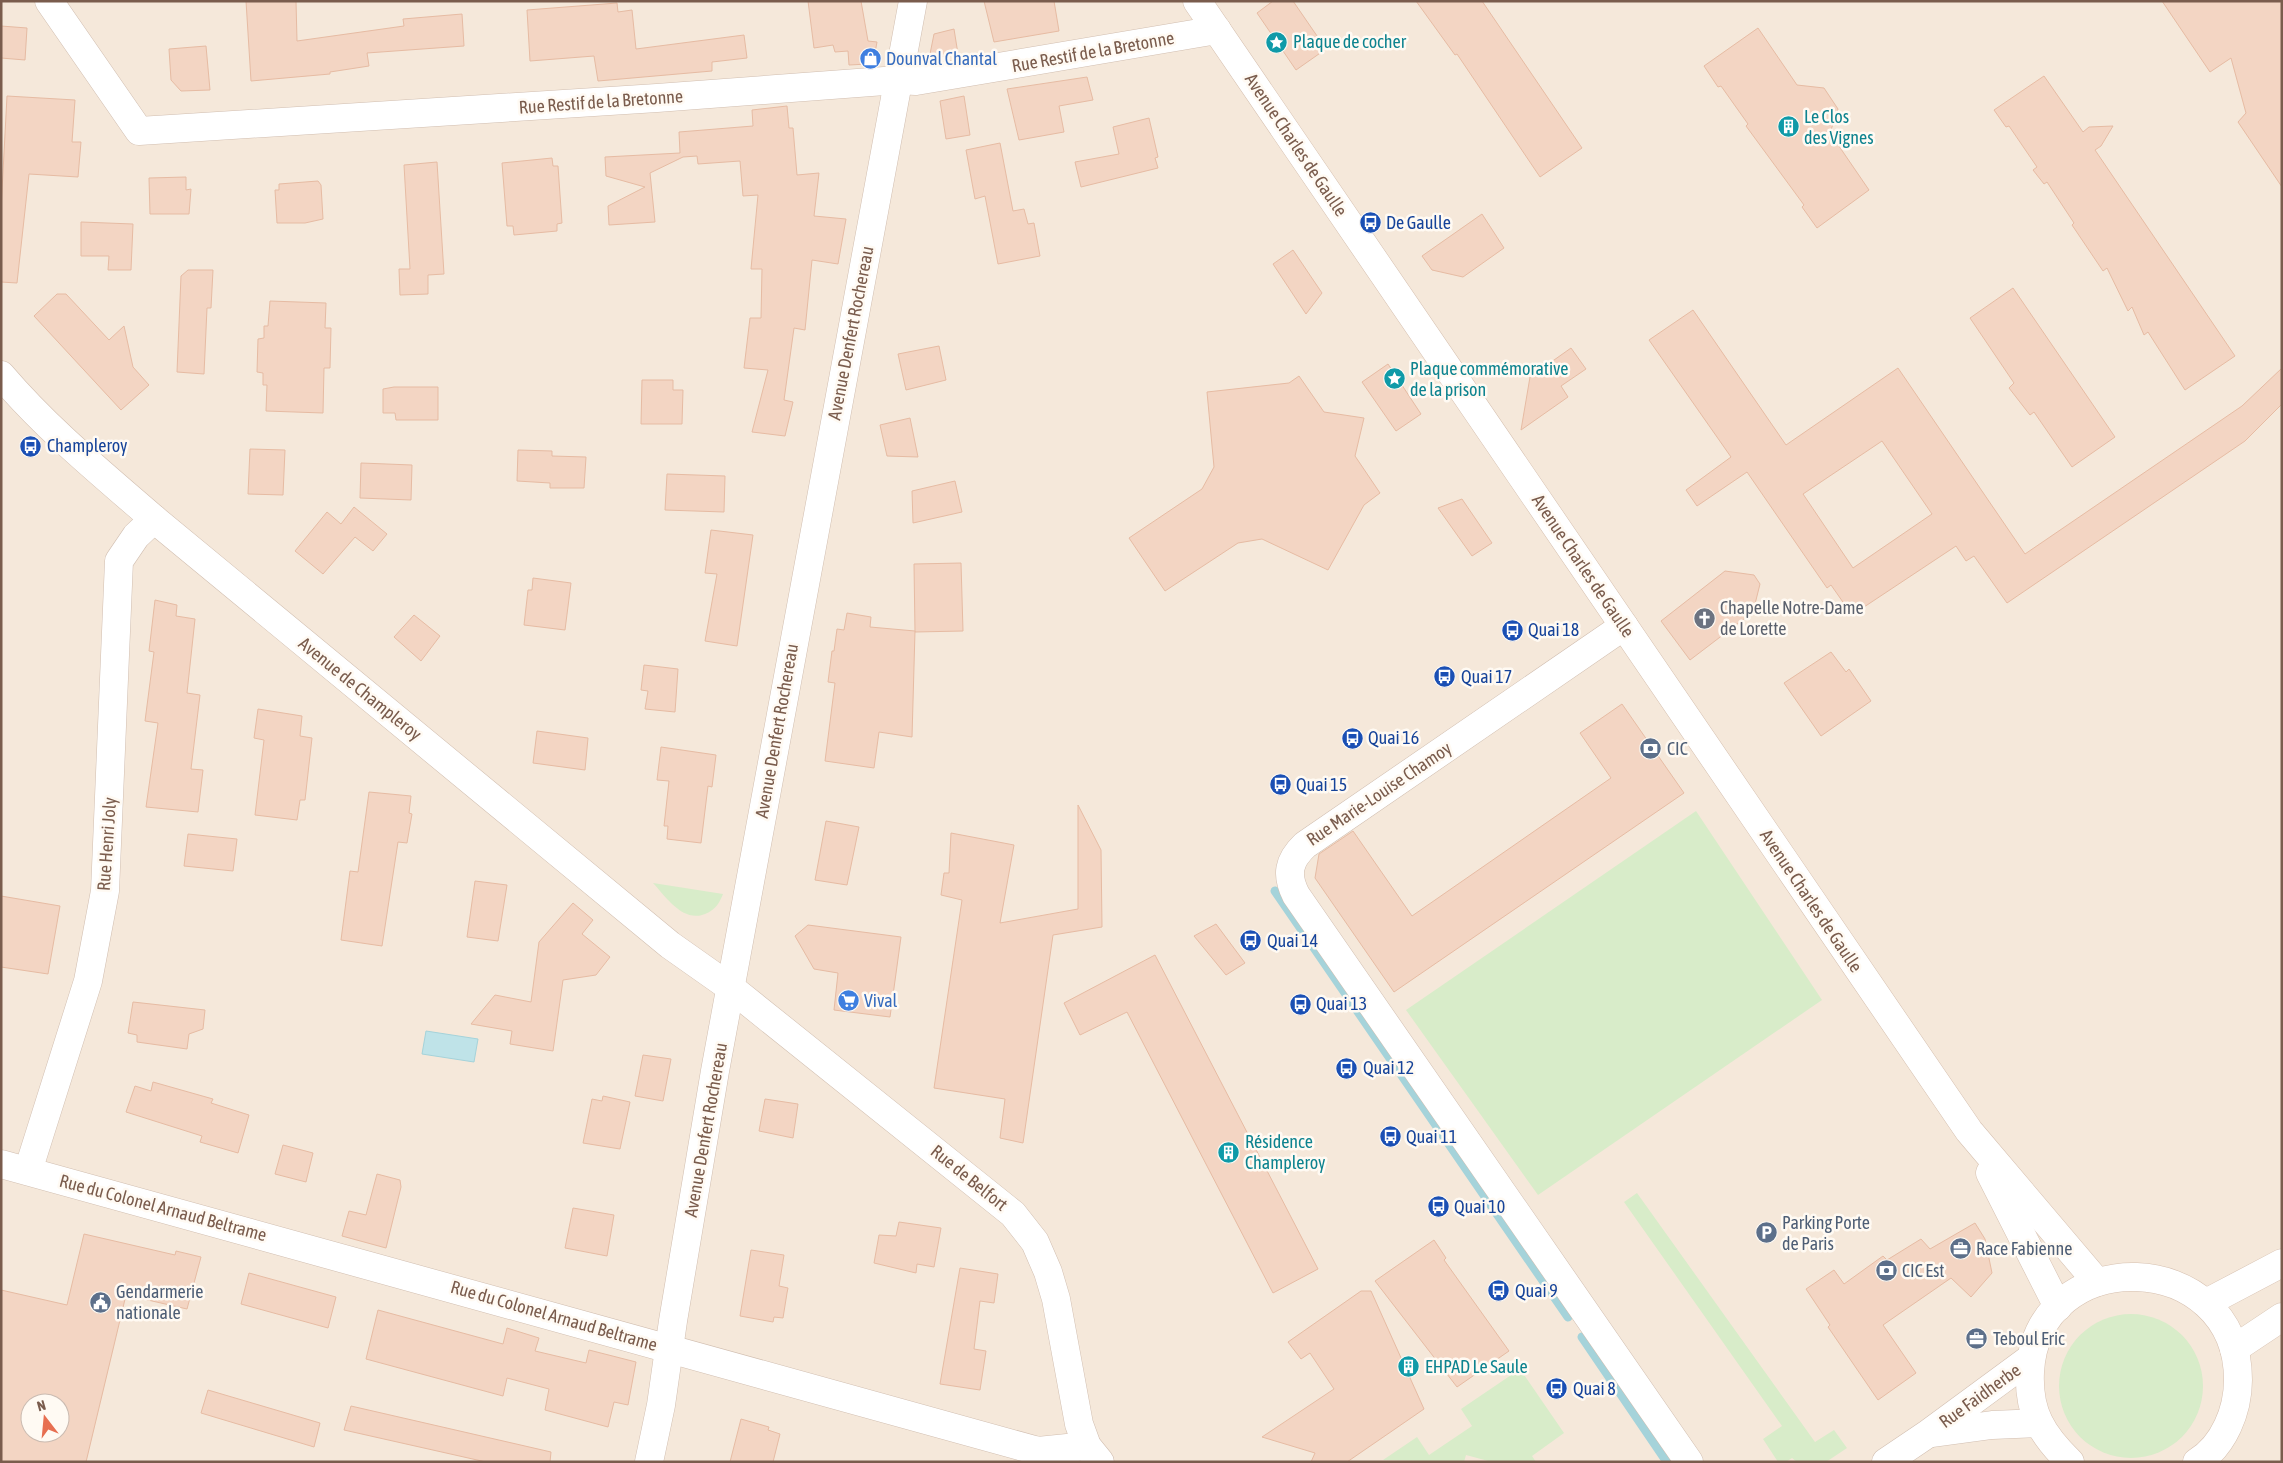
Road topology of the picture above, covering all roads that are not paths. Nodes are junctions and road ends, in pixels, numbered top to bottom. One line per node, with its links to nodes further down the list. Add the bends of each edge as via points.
1 (49, 1): 5 (street, Rue Restif de la Bretonne, via 139,131)
2 (913, 1): 5 (street, Avenue Denfert Rochereau)
3 (1197, 1): 4 (street, Avenue Charles de Gaulle)
4 (1217, 30): 5 (street, Rue Restif de la Bretonne, via 923,80); 8 (street, Avenue Charles de Gaulle)
5 (898, 80): 9 (street, Avenue Denfert Rochereau)
6 (1, 375): 7 (street, Avenue de Champleroy, via 70,448)
7 (154, 519): 9 (street, Avenue de Champleroy, via 664,940); 12 (street, Rue Henri Joly, via 136,536 119,561 105,891 88,981)
8 (1624, 626): 10 (street, Avenue Charles de Gaulle); 26 (street, Rue Marie-Louise Chamoy, via 1305,845 1295,854 1289,868 1289,882)
9 (731, 988): 18 (street, Avenue Denfert Rochereau); 23 (street, Rue de Belfort, via 1006,1208 1030,1235 1048,1272 1056,1299 1079,1424)
10 (1969, 1131): 14 (street, Avenue Charles de Gaulle); 16 (street, Avenue Charles de Gaulle)
11 (1, 1164): 12 (street, Rue du Colonel Arnaud Beltrame)
12 (28, 1171): 18 (street, Rue du Colonel Arnaud Beltrame)
13 (2282, 1263): 15 (street)
14 (2097, 1282): 15 (street, via 2138,1275 2158,1278 2176,1284); 16 (street)
15 (2206, 1303): 19 (street)
16 (2058, 1307): 20 (street, via 2045,1325)
17 (2274, 1321): 19 (street)
18 (670, 1349): 23 (street, Rue du Colonel Arnaud Beltrame, via 1038,1451); 25 (street, Avenue Denfert Rochereau)
19 (2234, 1349): 24 (street, via 2238,1368 2235,1408 2220,1439)
20 (2031, 1358): 21 (street, Rue Faidherbe); 22 (street, via 2029,1391)
21 (1929, 1433): 22 (street, Rue Faidherbe, via 1992,1425); 27 (street, Rue Faidherbe)
22 (2050, 1447)
23 (1094, 1454)
24 (2200, 1461)
25 (649, 1462)
26 (1689, 1462)
27 (1886, 1462)

